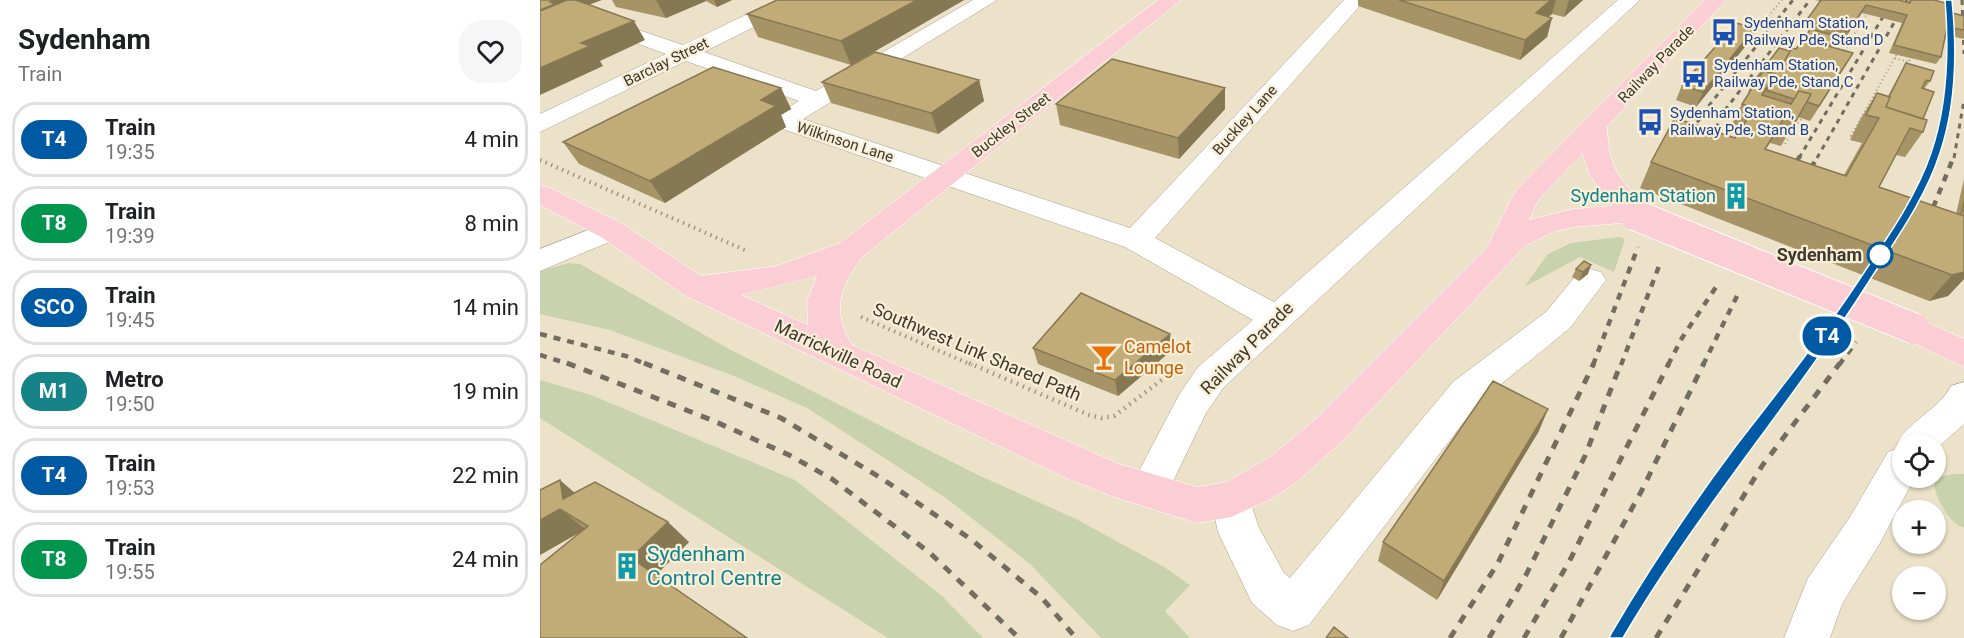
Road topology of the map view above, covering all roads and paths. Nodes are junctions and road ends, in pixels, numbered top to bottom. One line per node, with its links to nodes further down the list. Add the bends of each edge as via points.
1 (793, 0): 14 (street, Barclay Street)
2 (987, 0): 18 (street, Wilkinson Lane)
3 (1171, 0): 27 (main road, Buckley Street)
4 (1355, 0): 31 (street, Buckley Lane)
5 (1630, 0): 39 (street, Railway Parade)
6 (1716, 0): 22 (main road, Railway Parade)
7 (1782, 0): 12 (path)
8 (1870, 7): 10 (path)
9 (1858, 12): 10 (path)
10 (1867, 15): 16 (path)
11 (579, 16): 14 (street, Wilkinson Lane)
12 (1746, 42)
13 (1900, 49): 17 (path)
14 (687, 52): 18 (street, Wilkinson Lane); 21 (street, Barclay Street)
15 (1912, 52): 17 (path, via 1909,62)
16 (1842, 54)
17 (1895, 58): 25 (path, via 1851,136)
18 (818, 100): 27 (street, Wilkinson Lane, via 783,121)
19 (1696, 102): 23 (path, via 1681,119 1684,121)
20 (1804, 114): 24 (path, via 1785,144)
21 (540, 124)
22 (1595, 127): 29 (main road, via 1592,146 1600,170); 33 (main road, Railway Parade, via 1526,196)
23 (1679, 130)
24 (1769, 138)
25 (1861, 139)
26 (540, 160): 34 (path)
27 (946, 175): 31 (street); 32 (main road, Buckley Street)
28 (540, 194): 30 (main road, Marrickville Road)
29 (1635, 214): 33 (main road, Railway Parade, via 1580,215 1555,220 1514,239); 40 (main road, bridge, via 1916,329)
30 (611, 230): 35 (street); 37 (main road, Marrickville Road)
31 (1136, 240): 39 (street)
32 (851, 250): 37 (main road, Buckley Street, via 760,282); 41 (main road, Buckley Street, via 835,269 825,290 821,313 826,335)
33 (1499, 253): 47 (main road, Railway Parade, via 1308,450 1257,487)
34 (756, 255)
35 (540, 261)
36 (1590, 280): 47 (street, via 1558,320 1466,392 1293,609 1268,588 1239,532)
37 (695, 287): 41 (main road, Marrickville Road)
38 (855, 312): 43 (path, Southwest Link Shared Path, via 863,319 1089,416)
39 (1275, 317): 46 (street, Railway Parade, via 1212,377 1198,396)
40 (1964, 354)
41 (840, 355): 46 (main road, Marrickville Road, via 1080,466)
42 (1964, 396): 44 (street, via 1959,406)
43 (1114, 416)
44 (1927, 434)
45 (1892, 482): 48 (street, via 1824,593)
46 (1149, 490): 47 (main road, Railway Parade, via 1197,504)
47 (1231, 499)
48 (1807, 638)

